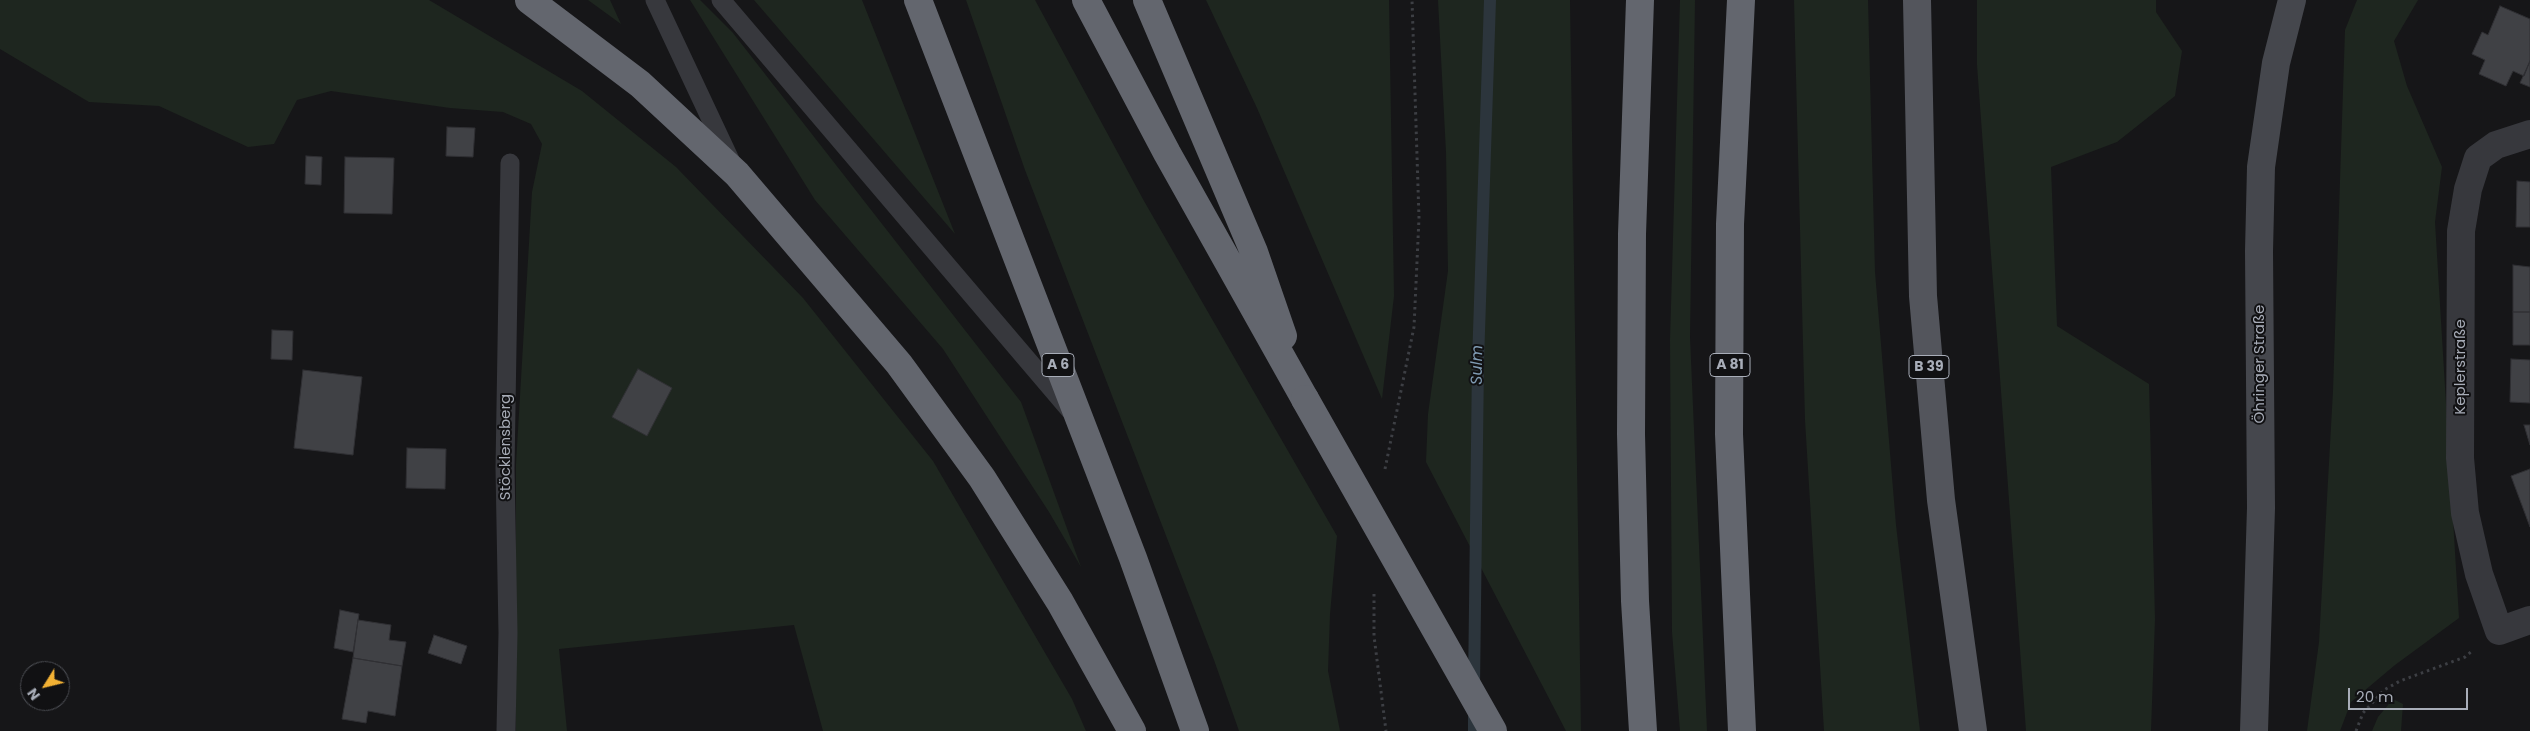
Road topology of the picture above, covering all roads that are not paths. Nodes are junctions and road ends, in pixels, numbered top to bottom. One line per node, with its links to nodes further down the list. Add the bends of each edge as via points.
1 (529, 0): 13 (highway, via 640,84)
2 (655, 0): 13 (lane)
3 (721, 0): 15 (lane)
4 (918, 0): 15 (highway, A 6)
5 (1086, 0): 14 (highway, via 1229,266)
6 (1148, 0): 14 (highway, via 1254,252)
7 (1640, 0): 21 (highway, via 1632,234 1631,434 1635,601)
8 (1742, 0): 22 (highway, A 81, via 1730,224 1729,434)
9 (1917, 0): 23 (main road, B 39, via 1923,296 1941,500)
10 (2292, 0): 24 (street, Öhringer Straße, via 2276,63 2261,167 2261,508)
11 (2530, 134): 16 (street, Keplerstraße, via 2496,145 2478,158 2468,189 2461,231 2460,458 2465,513 2479,574 2499,631)
12 (510, 163): 17 (lane, Stöcklensberg, via 505,468)
13 (737, 174): 18 (highway, via 899,364 982,478 1060,602)
14 (1305, 398): 20 (highway, bridge)
15 (1080, 422): 19 (highway, A 6)
16 (2530, 620)
17 (506, 731)
18 (1132, 731)
19 (1195, 731)
20 (1493, 731)
21 (1643, 731)
22 (1742, 731)
23 (1973, 731)
24 (2254, 731)

